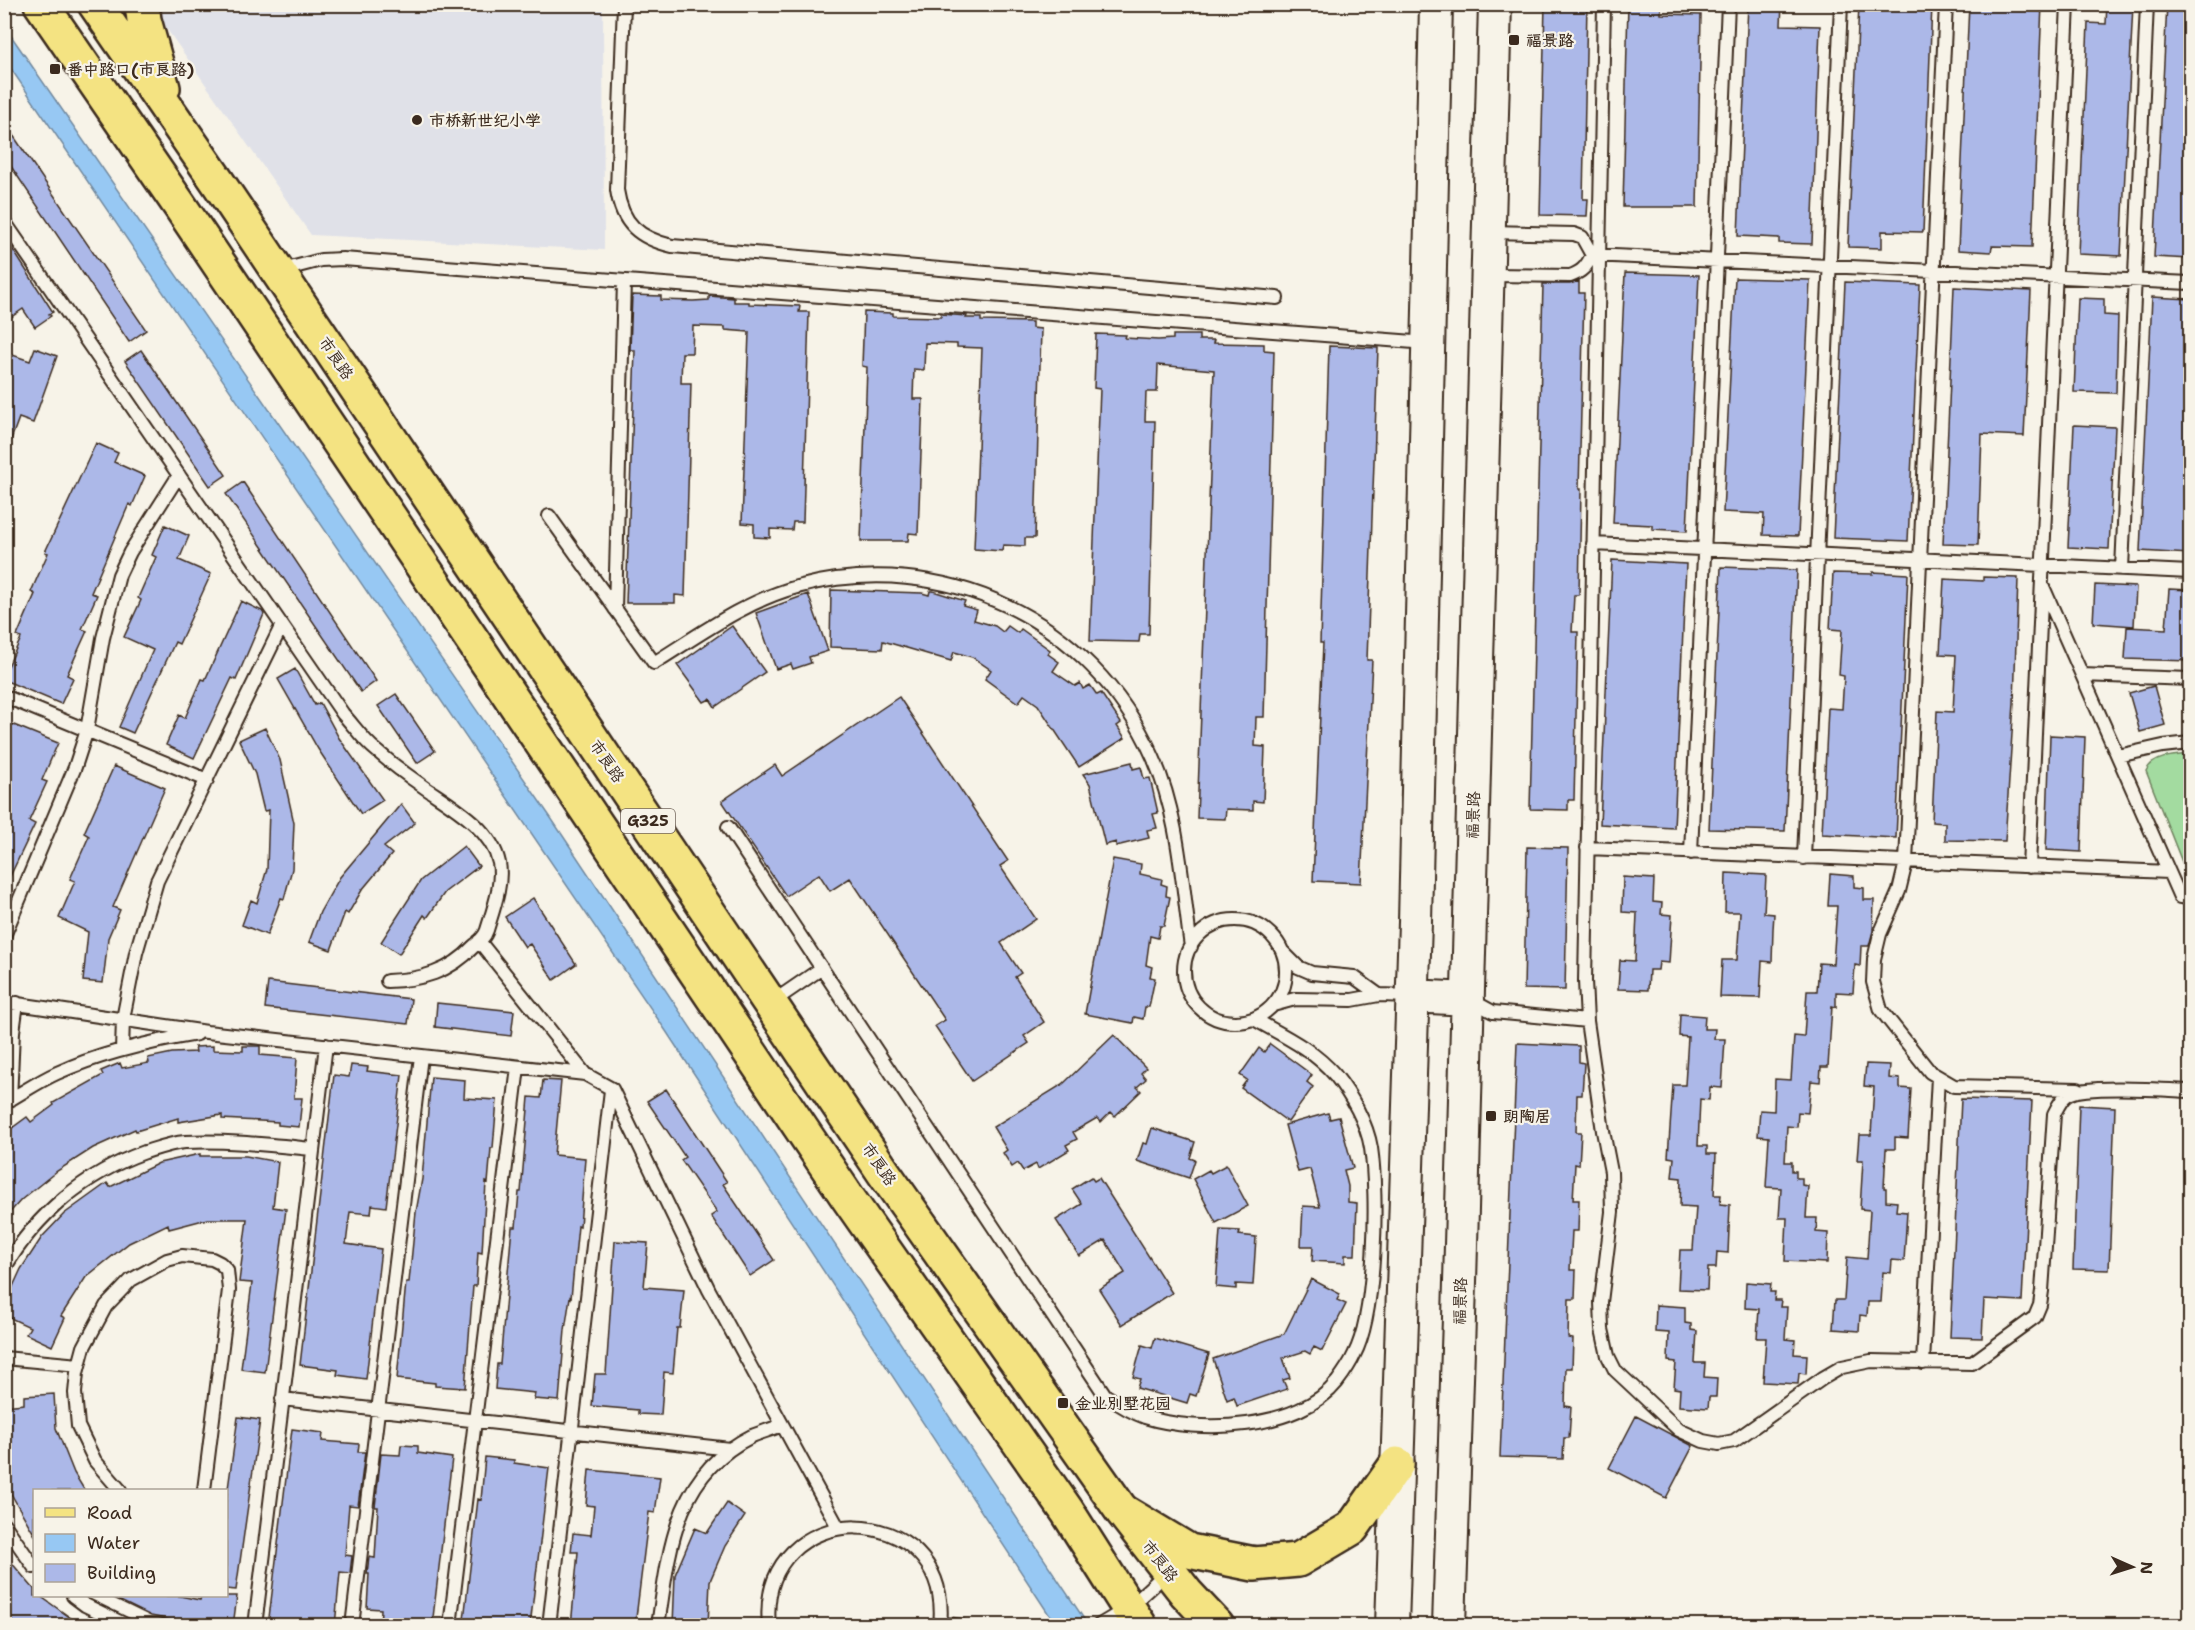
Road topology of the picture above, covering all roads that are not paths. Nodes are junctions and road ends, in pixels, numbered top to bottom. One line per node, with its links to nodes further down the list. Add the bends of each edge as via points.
1 (41, 4): 101 (main road, G325, via 841,1188 1067,1511)
2 (95, 4): 13 (main road, 市良路 / G325)
3 (142, 4): 13 (main road)
4 (624, 4): 26 (lane, via 617,190 624,217 644,236 672,246)
5 (1436, 4): 27 (main road)
6 (1495, 4): 15 (main road, 福景路)
7 (1604, 4): 16 (lane)
8 (1728, 4): 17 (lane)
9 (1841, 4): 18 (lane)
10 (1946, 4): 20 (lane)
11 (2068, 4): 22 (lane)
12 (2147, 4): 23 (lane)
13 (170, 113): 19 (main road, 市良路 / G325)
14 (4, 221): 28 (lane)
15 (1489, 232): 16 (lane, via 1574,234 1582,237); 21 (main road, 福景路)
16 (1595, 255): 17 (lane); 21 (lane, via 1587,266 1570,276); 30 (lane)
17 (1717, 261): 18 (lane); 31 (lane)
18 (1830, 266): 20 (lane); 32 (lane)
19 (277, 271): 24 (lane, via 321,260 343,260); 65 (main road, 市良路 / G325)
20 (1934, 271): 22 (lane); 33 (lane)
21 (1488, 275): 63 (main road, 福景路)
22 (2056, 277): 23 (lane); 34 (lane)
23 (2134, 280): 25 (lane); 35 (lane)
24 (624, 281): 27 (lane); 38 (lane)
25 (2190, 283)
26 (1277, 298)
27 (1428, 343): 62 (main road)
28 (179, 475): 39 (lane); 43 (lane, via 119,575)
29 (549, 516): 38 (lane)
30 (1593, 544): 31 (lane); 48 (lane)
31 (1704, 550): 32 (lane); 49 (lane)
32 (1817, 555): 33 (lane); 50 (lane)
33 (1920, 560): 34 (lane); 51 (lane)
34 (2043, 565): 35 (lane); 37 (lane)
35 (2122, 569): 36 (lane)
36 (2190, 572)
37 (2042, 585): 40 (lane); 52 (lane)
38 (615, 609): 57 (lane, via 654,663 747,607 796,587 848,577 901,577 953,585 1001,602 1037,621 1077,651 1106,680 1154,758 1172,816)
39 (282, 625): 46 (lane); 56 (lane, via 343,714 374,750 459,810 494,849 499,864 495,903 485,935)
40 (2082, 675): 41 (lane); 45 (lane)
41 (2190, 679)
42 (4, 696): 43 (lane)
43 (87, 730): 46 (lane); 55 (lane)
44 (2190, 743): 45 (lane)
45 (2118, 756): 53 (lane)
46 (207, 780): 68 (lane, via 157,881 136,953)
47 (728, 827): 59 (lane)
48 (1587, 848): 49 (lane); 69 (lane)
49 (1691, 853): 50 (lane)
50 (1804, 858): 51 (lane)
51 (1906, 862): 52 (lane); 76 (lane, via 1899,891 1880,934 1873,982 1881,1010)
52 (2030, 867): 53 (lane)
53 (2169, 872): 54 (lane, via 2180,897)
54 (2190, 898)
55 (4, 936)
56 (479, 941): 60 (lane, via 450,967 426,977); 75 (lane)
57 (1191, 947): 58 (lane, via 1208,928 1233,920 1246,921 1268,932); 67 (lane, via 1186,979 1200,1008 1232,1022)
58 (1282, 951): 61 (lane, via 1298,967 1312,973 1354,977); 66 (lane, via 1284,986)
59 (822, 969): 65 (lane); 67 (lane, via 1105,1395 1136,1413 1169,1423 1241,1426 1317,1401 1336,1383 1355,1355 1364,1327 1374,1242 1371,1147 1364,1126 1335,1075 1313,1053)
60 (387, 981)
61 (1379, 995): 62 (lane); 66 (lane, via 1352,1000 1295,999)
62 (1412, 996): 63 (main road); 92 (main road)
63 (1468, 999): 69 (lane, via 1493,1012); 114 (main road, 福景路)
64 (11, 1002): 68 (lane); 80 (lane)
65 (770, 1003): 95 (main road, 市良路 / G325, via 884,1173)
66 (1273, 1005): 67 (lane)
67 (1254, 1018)
68 (123, 1019): 70 (lane); 72 (lane)
69 (1587, 1021): 84 (lane, via 1611,1172 1612,1212 1601,1302 1602,1329 1614,1370 1679,1430 1719,1444 1734,1441 1842,1367 1871,1361)
70 (207, 1032): 71 (lane); 72 (lane)
71 (326, 1045): 73 (lane); 81 (lane)
72 (122, 1050): 80 (lane, via 57,1073)
73 (421, 1056): 74 (lane); 87 (lane)
74 (518, 1066): 75 (lane); 88 (lane)
75 (585, 1074): 77 (lane)
76 (1938, 1077): 78 (lane, via 1954,1086); 84 (lane)
77 (612, 1089): 89 (lane, via 709,1290); 90 (lane)
78 (2086, 1089): 79 (lane); 84 (lane, via 2067,1095 2054,1114 2042,1291 2035,1317 1972,1363)
79 (2190, 1091)
80 (8, 1101)
81 (313, 1149): 82 (lane, via 183,1142 132,1157 100,1172 64,1197 27,1235); 86 (lane)
82 (4, 1269)
83 (4, 1358): 85 (lane)
84 (1923, 1363)
85 (79, 1365): 93 (lane, via 75,1393 78,1426 95,1461); 94 (lane, via 106,1306 131,1280 182,1256 212,1259 227,1270 229,1290)
86 (282, 1399): 87 (lane); 104 (lane)
87 (378, 1410): 88 (lane); 105 (lane)
88 (475, 1421): 90 (lane); 106 (lane)
89 (782, 1425): 91 (lane); 97 (lane)
90 (571, 1432): 91 (lane); 107 (lane)
91 (730, 1449): 108 (lane, via 706,1471 687,1497 668,1553)
92 (1397, 1464): 95 (main road, via 1352,1528 1298,1560 1254,1564 1189,1551); 113 (main road)
93 (118, 1489)
94 (204, 1489)
95 (1122, 1511): 99 (main road, 市良路 / G325)
96 (4, 1524): 98 (lane)
97 (838, 1527): 102 (lane, via 877,1529 912,1549 935,1582); 109 (lane, via 808,1539 784,1562 771,1591)
98 (33, 1566)
99 (1168, 1571): 101 (lane); 112 (main road, 市良路 / G325)
100 (74, 1597): 103 (lane)
101 (1134, 1617): 111 (lane)
102 (940, 1624): 110 (lane)
103 (128, 1626)
104 (255, 1626)
105 (352, 1626)
106 (450, 1626)
107 (549, 1626)
108 (658, 1626)
109 (769, 1626)
110 (961, 1626)
111 (1098, 1626)
112 (1217, 1626)
113 (1392, 1626)
114 (1449, 1626)

